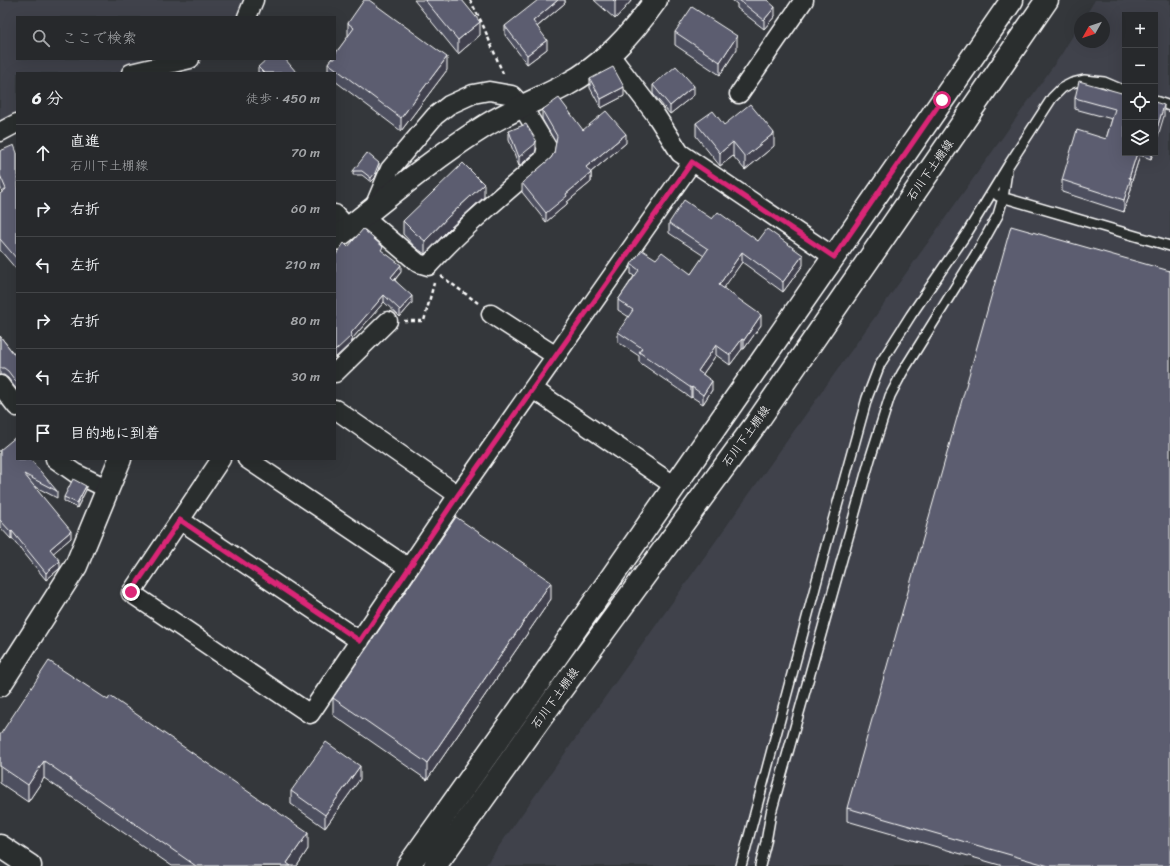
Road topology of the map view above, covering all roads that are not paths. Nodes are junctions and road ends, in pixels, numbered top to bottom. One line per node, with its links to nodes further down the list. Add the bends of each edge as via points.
1 (254, 0): 6 (street)
2 (656, 0): 7 (street, via 633,31)
3 (804, 0): 11 (street)
4 (1012, 0): 23 (street, 石川下土棚線)
5 (1047, 0): 46 (street, 石川下土棚線, via 759,418)
6 (247, 16)
7 (610, 55): 12 (street, via 566,85); 17 (street, via 655,114 680,153)
8 (186, 60): 9 (street)
9 (135, 72)
10 (1122, 90): 18 (lane, via 1104,82 1084,80 1062,88 1052,98)
11 (739, 94)
12 (517, 100): 21 (street); 21 (street, via 489,91 473,94 449,105 435,116 390,169); 21 (street, via 547,147 544,160 467,226 428,266 418,263)
13 (1158, 102): 14 (lane)
14 (1170, 106)
15 (16, 124): 16 (street)
16 (0, 132)
17 (692, 162): 23 (street); 26 (street)
18 (1008, 166): 19 (lane); 20 (lane)
19 (991, 194): 20 (lane); 47 (lane, via 890,348 873,382 827,542)
20 (1002, 198): 22 (lane); 48 (lane, via 998,215 979,250 902,372 890,396 771,813)
21 (351, 221)
22 (1170, 246)
23 (834, 257): 36 (street, 石川下土棚線)
24 (492, 314): 26 (street)
25 (388, 321): 27 (street)
26 (556, 356): 29 (street)
27 (336, 372)
28 (0, 385): 30 (street)
29 (533, 389): 36 (street); 38 (street)
30 (16, 406)
31 (336, 410): 38 (street)
32 (56, 460): 37 (street, via 75,473)
33 (120, 460): 37 (street)
34 (220, 460): 39 (street)
35 (248, 460): 40 (street)
36 (675, 486): 45 (street, 石川下土棚線)
37 (108, 489): 42 (street, via 76,566)
38 (458, 495): 40 (street)
39 (180, 520): 41 (street); 41 (street, via 131,592 310,714)
40 (409, 568): 41 (street)
41 (360, 641)
42 (0, 685)
43 (0, 846): 44 (street)
44 (30, 866)
45 (408, 866)
46 (435, 866)
47 (741, 866)
48 (760, 866)

